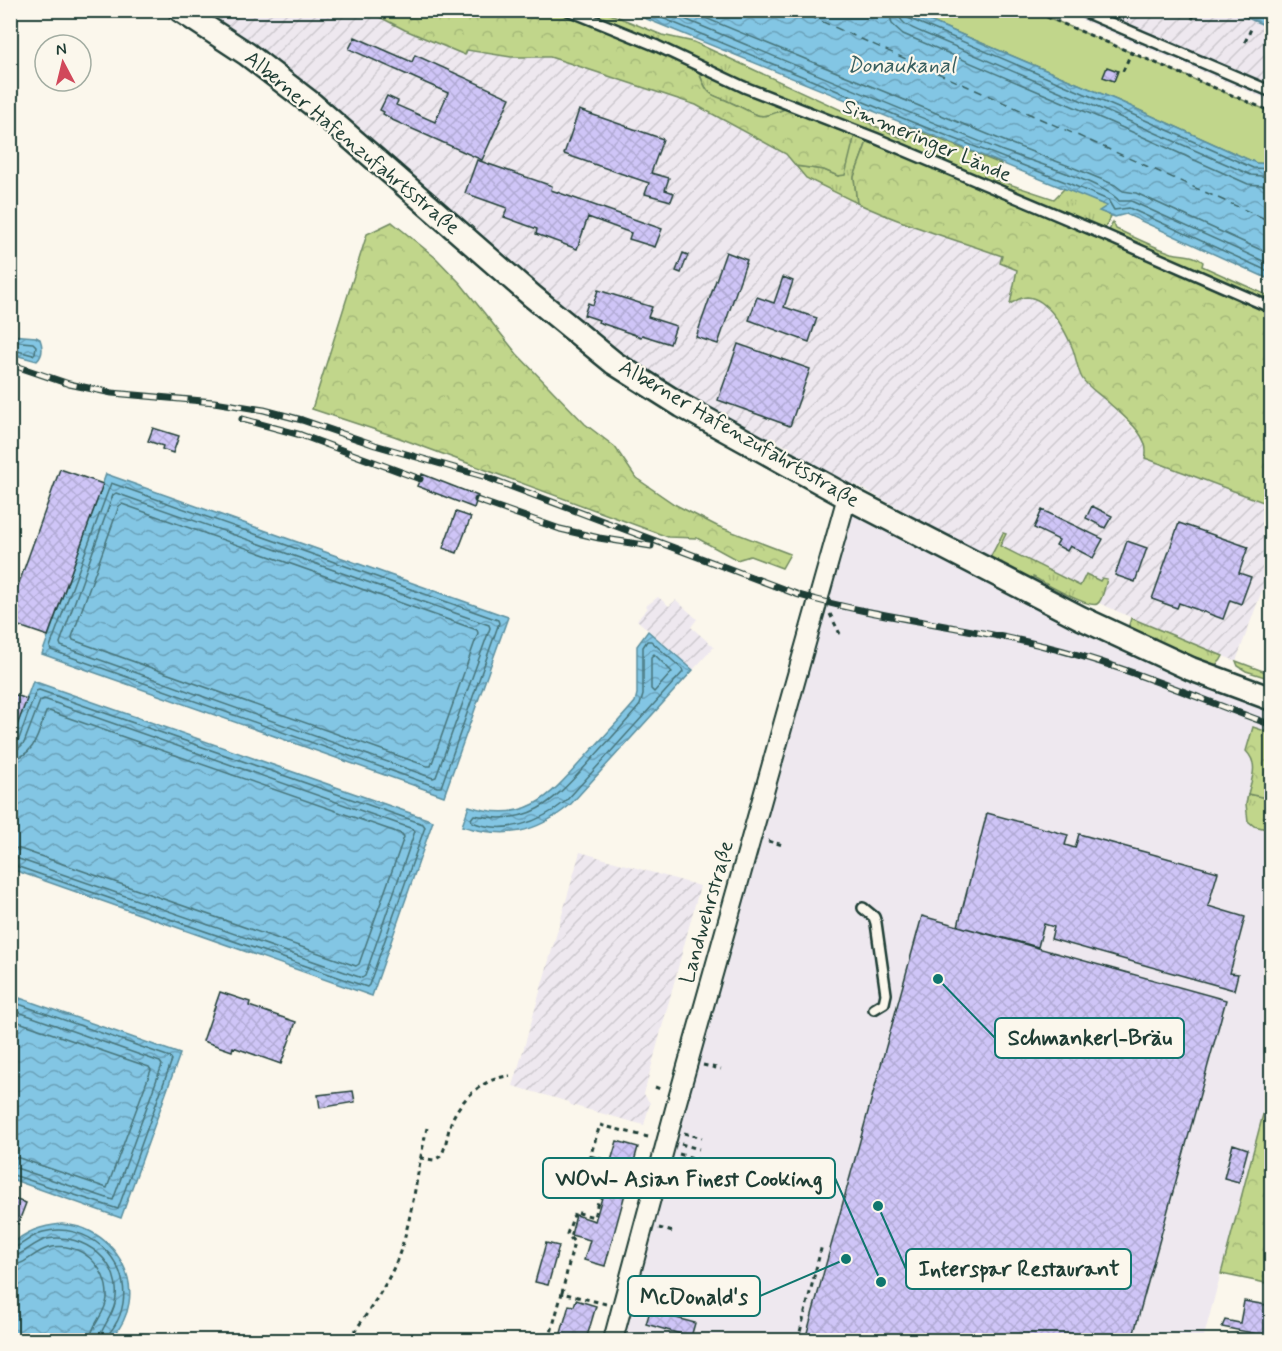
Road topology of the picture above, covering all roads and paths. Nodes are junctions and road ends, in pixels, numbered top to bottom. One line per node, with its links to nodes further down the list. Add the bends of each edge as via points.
1 (180, 10): 14 (street, Alberner Hafenzufahrtsstraße, via 247,54 312,104 614,363 682,406)
2 (568, 10): 13 (lane, Simmeringer Lände)
3 (1030, 10): 9 (path)
4 (1080, 10): 11 (lane)
5 (1197, 10): 6 (path)
6 (1192, 19)
7 (1251, 29): 8 (path)
8 (1245, 42)
9 (1131, 53): 10 (path); 12 (path)
10 (1123, 71)
11 (1272, 92)
12 (1272, 112)
13 (1272, 308)
14 (847, 497): 17 (street, Alberner Hafenzufahrtsstraße, via 1081,618 1173,661); 40 (street, Landwehrstraße)
15 (828, 610): 16 (path)
16 (840, 634)
17 (1272, 699)
18 (766, 840): 19 (path)
19 (783, 845)
20 (863, 908): 21 (lane, via 876,923 886,994 884,1003)
21 (874, 1009)
22 (703, 1065): 23 (path)
23 (721, 1069)
24 (510, 1076): 32 (path, via 490,1080 464,1103 452,1122 441,1156)
25 (427, 1128): 32 (path)
26 (684, 1133): 28 (path)
27 (654, 1138): 39 (path, via 600,1125 584,1176 603,1182 594,1217 575,1212 567,1234 574,1242)
28 (702, 1138)
29 (681, 1144): 30 (path)
30 (699, 1149)
31 (679, 1154): 33 (path)
32 (420, 1158): 41 (path, via 409,1220 395,1265)
33 (697, 1159)
34 (675, 1168): 35 (path)
35 (693, 1173)
36 (659, 1228): 37 (path)
37 (676, 1233)
38 (822, 1245): 44 (path)
39 (562, 1293): 40 (path); 42 (path)
40 (622, 1308): 43 (street, Landwehrstraße)
41 (349, 1341)
42 (549, 1341)
43 (613, 1341)
44 (798, 1341)

